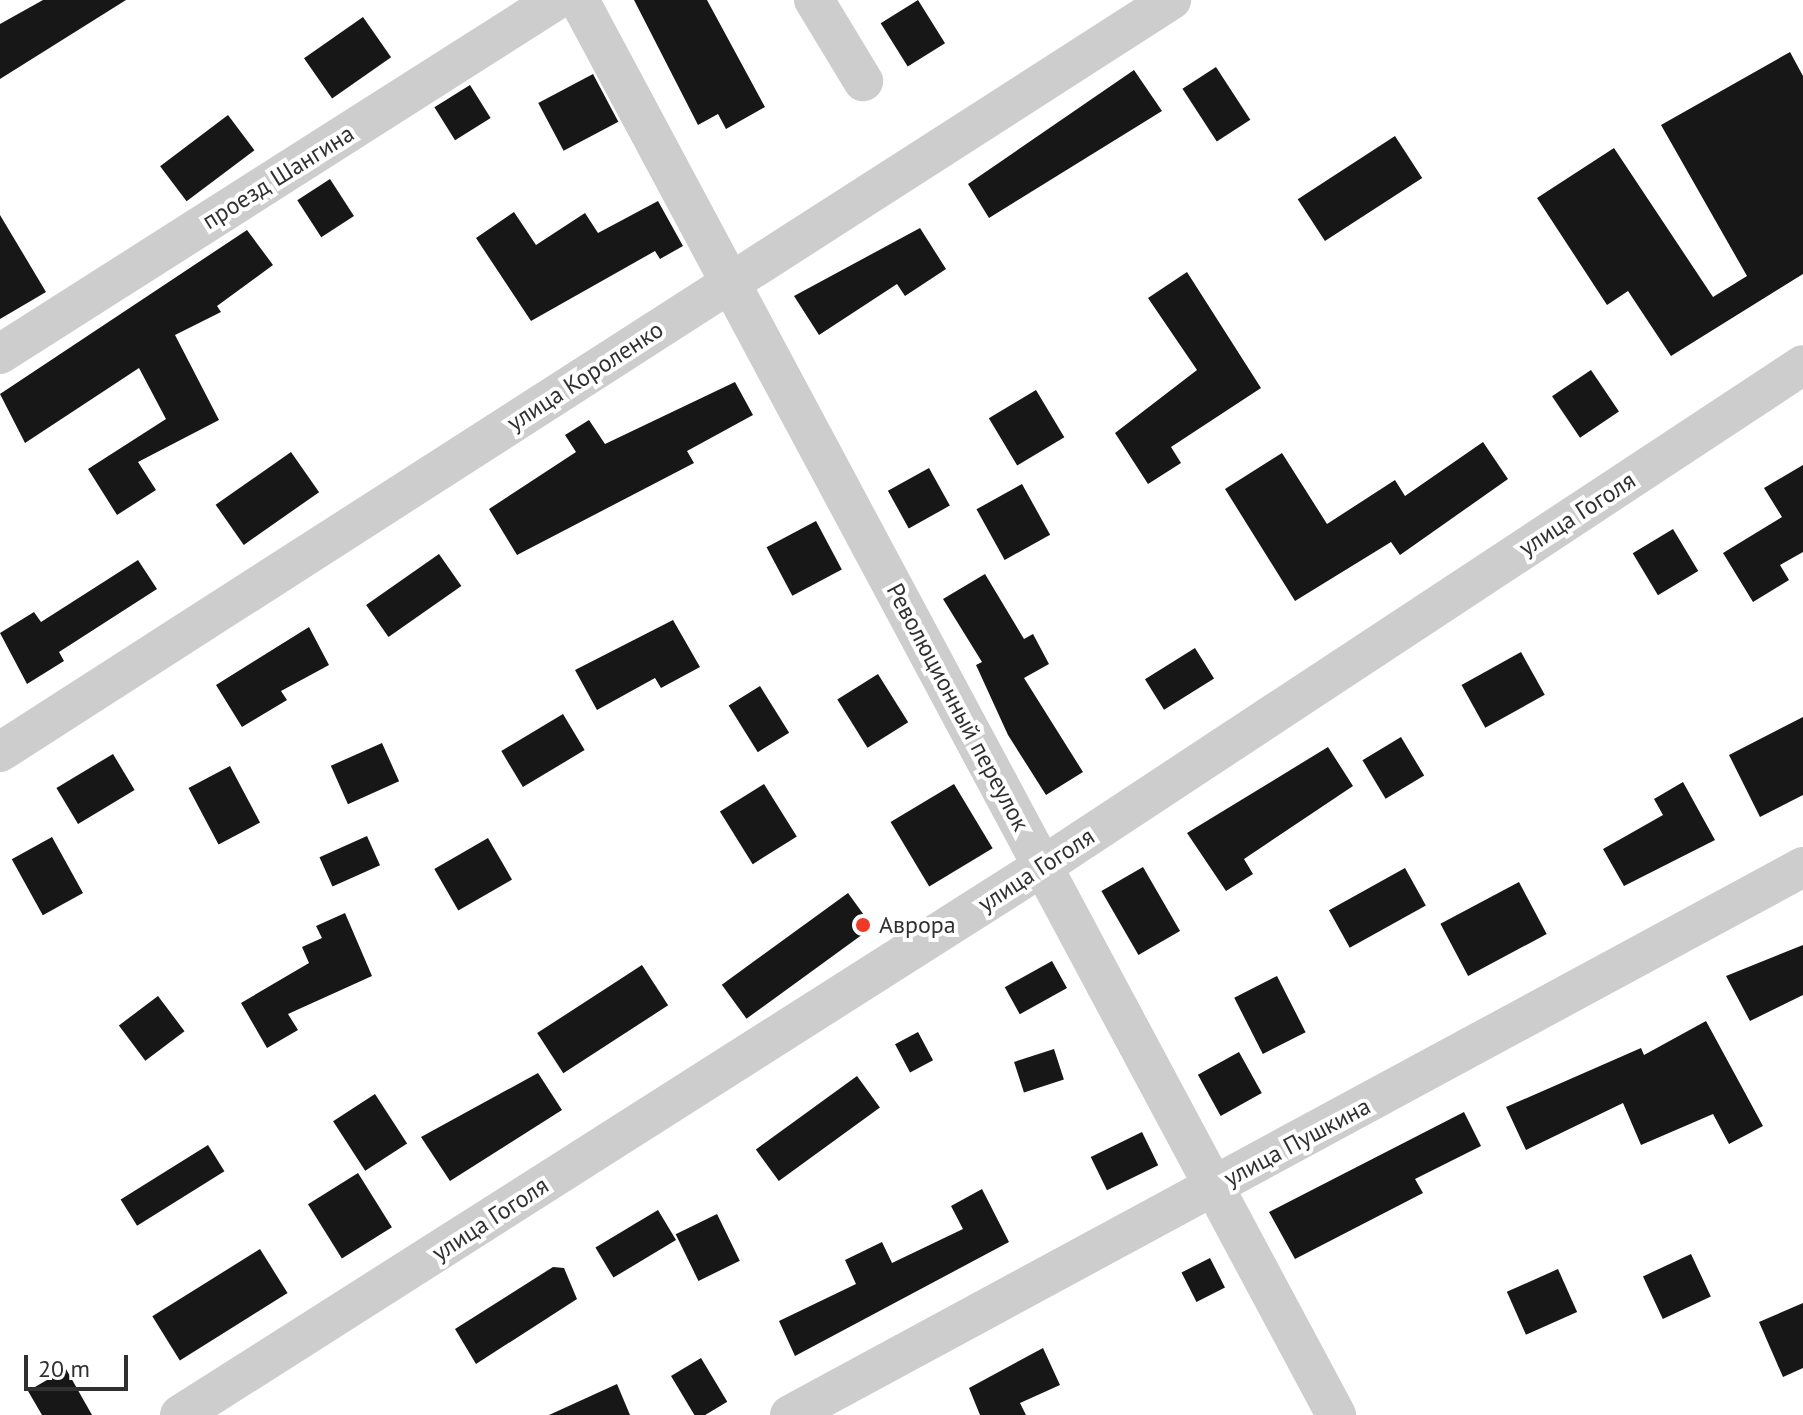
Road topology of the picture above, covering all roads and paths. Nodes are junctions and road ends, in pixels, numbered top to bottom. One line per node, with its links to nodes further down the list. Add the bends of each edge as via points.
1 (556, 0): 7 (street, проезд Шангина)
2 (579, 0): 6 (street, Революционный переулок)
3 (814, 0): 5 (street)
4 (1171, 0): 6 (street, улица Короленко)
5 (863, 81)
6 (734, 280): 9 (street, улица Короленко); 10 (street, Революционный переулок)
7 (0, 354)
8 (1803, 365): 10 (street, улица Гоголя)
9 (0, 752)
10 (1043, 866): 12 (street, Революционный переулок); 13 (street, улица Гоголя)
11 (1803, 867): 12 (street, улица Пушкина)
12 (1217, 1185): 14 (street, улица Пушкина); 15 (street, Революционный переулок)
13 (180, 1415)
14 (790, 1415)
15 (1336, 1415)

